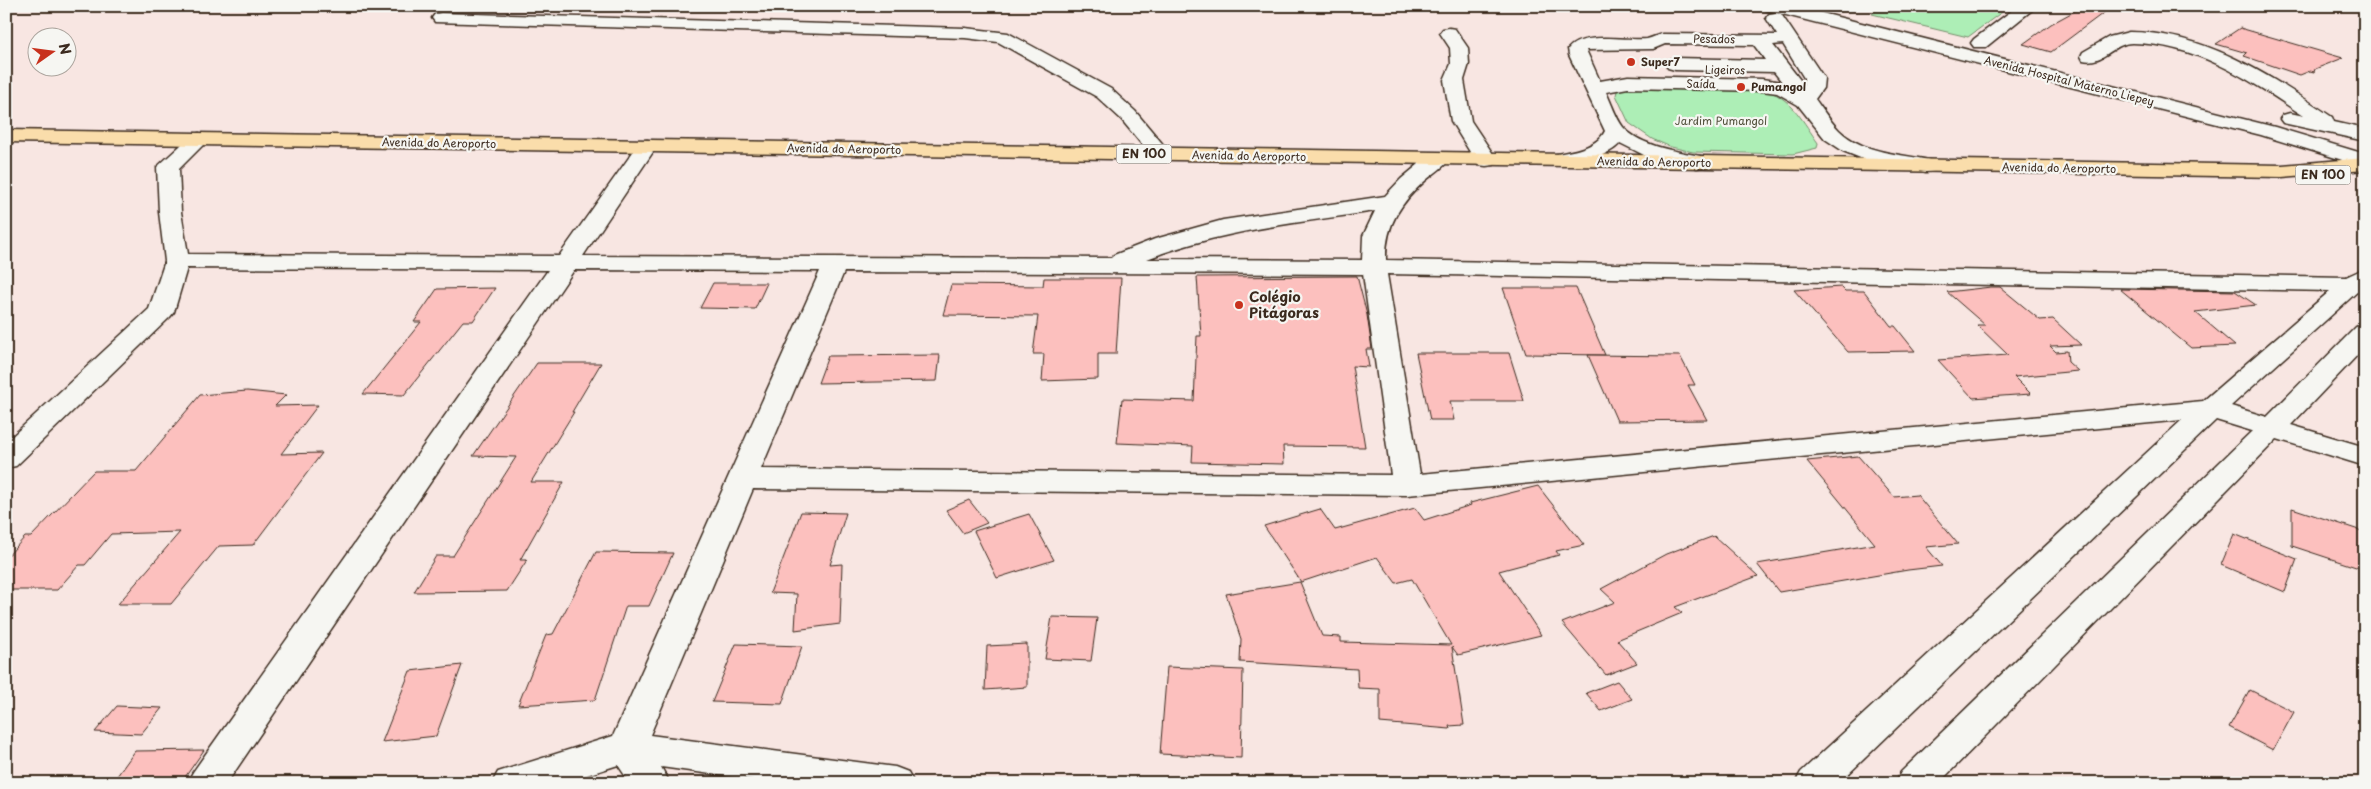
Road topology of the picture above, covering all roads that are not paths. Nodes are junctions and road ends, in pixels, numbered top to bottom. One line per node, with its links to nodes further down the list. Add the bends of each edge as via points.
1 (456, 6): 19 (street, via 441,18 965,33 1002,37 1104,92)
2 (1760, 6): 8 (street, via 1768,10)
3 (1772, 6): 5 (street, Avenida Hospital Materno Liepey)
4 (2029, 6): 7 (street)
5 (1838, 11): 7 (street, Avenida Hospital Materno Liepey); 8 (street, via 1794,24); 24 (street, Avenida Hospital Materno Liepey, via 2268,131)
6 (1449, 33): 21 (street, via 1459,48 1460,64 1454,80 1461,121)
7 (1980, 43): 14 (street, Avenida Hospital Materno Liepey)
8 (1776, 56): 10 (street, Ligeiros); 10 (street, Pesados, via 1673,55); 12 (street); 12 (street, via 1814,78 1813,88)
9 (2090, 56): 14 (street, via 2123,38 2160,39 2195,49 2263,80)
10 (1664, 66): 11 (street, Saída); 11 (street, Pesados, via 1589,44 1580,46 1578,55); 12 (street, Saída, via 1782,88)
11 (1595, 89): 13 (street)
12 (1804, 100): 25 (street, via 1832,135 1850,147 1870,155)
13 (1615, 131): 22 (street, via 1610,142 1597,150); 23 (street, via 1653,152)
14 (2338, 131): 15 (street, Avenida Hospital Materno Liepey)
15 (2365, 135)
16 (6, 136): 17 (main road, Avenida do Aeroporto / EN 100)
17 (200, 140): 18 (main road, Avenida do Aeroporto / EN 100); 29 (street, via 168,167)
18 (647, 146): 19 (main road, Avenida do Aeroporto / EN 100); 30 (street)
19 (1160, 154): 20 (main road, Avenida do Aeroporto / EN 100)
20 (1439, 159): 21 (main road, Avenida do Aeroporto / EN 100); 28 (street, via 1412,179)
21 (1486, 160): 22 (main road, Avenida do Aeroporto / EN 100)
22 (1561, 160): 23 (main road, Avenida do Aeroporto / EN 100)
23 (1698, 162): 25 (main road, Avenida do Aeroporto / EN 100)
24 (2365, 162): 26 (main road, EN 100)
25 (1926, 166): 26 (main road, Avenida do Aeroporto / EN 100)
26 (2282, 171): 27 (main road, EN 100)
27 (2365, 179)
28 (1390, 202): 32 (street, via 1223,227 1163,244); 33 (street, via 1375,237)
29 (177, 261): 30 (street); 39 (street, via 161,312)
30 (566, 263): 31 (street); 43 (street)
31 (835, 265): 32 (street); 40 (street)
32 (1107, 266): 33 (street)
33 (1374, 267): 34 (street); 41 (street)
34 (2361, 281): 36 (street)
35 (2365, 332): 37 (street)
36 (2211, 409): 37 (street); 41 (street); 47 (street)
37 (2271, 429): 38 (street); 48 (street)
38 (2365, 457)
39 (6, 459)
40 (742, 479): 41 (street); 42 (street)
41 (1407, 485)
42 (626, 747): 44 (street); 45 (street); 46 (street)
43 (206, 783)
44 (511, 783)
45 (651, 783)
46 (895, 783)
47 (1814, 783)
48 (1914, 783)

